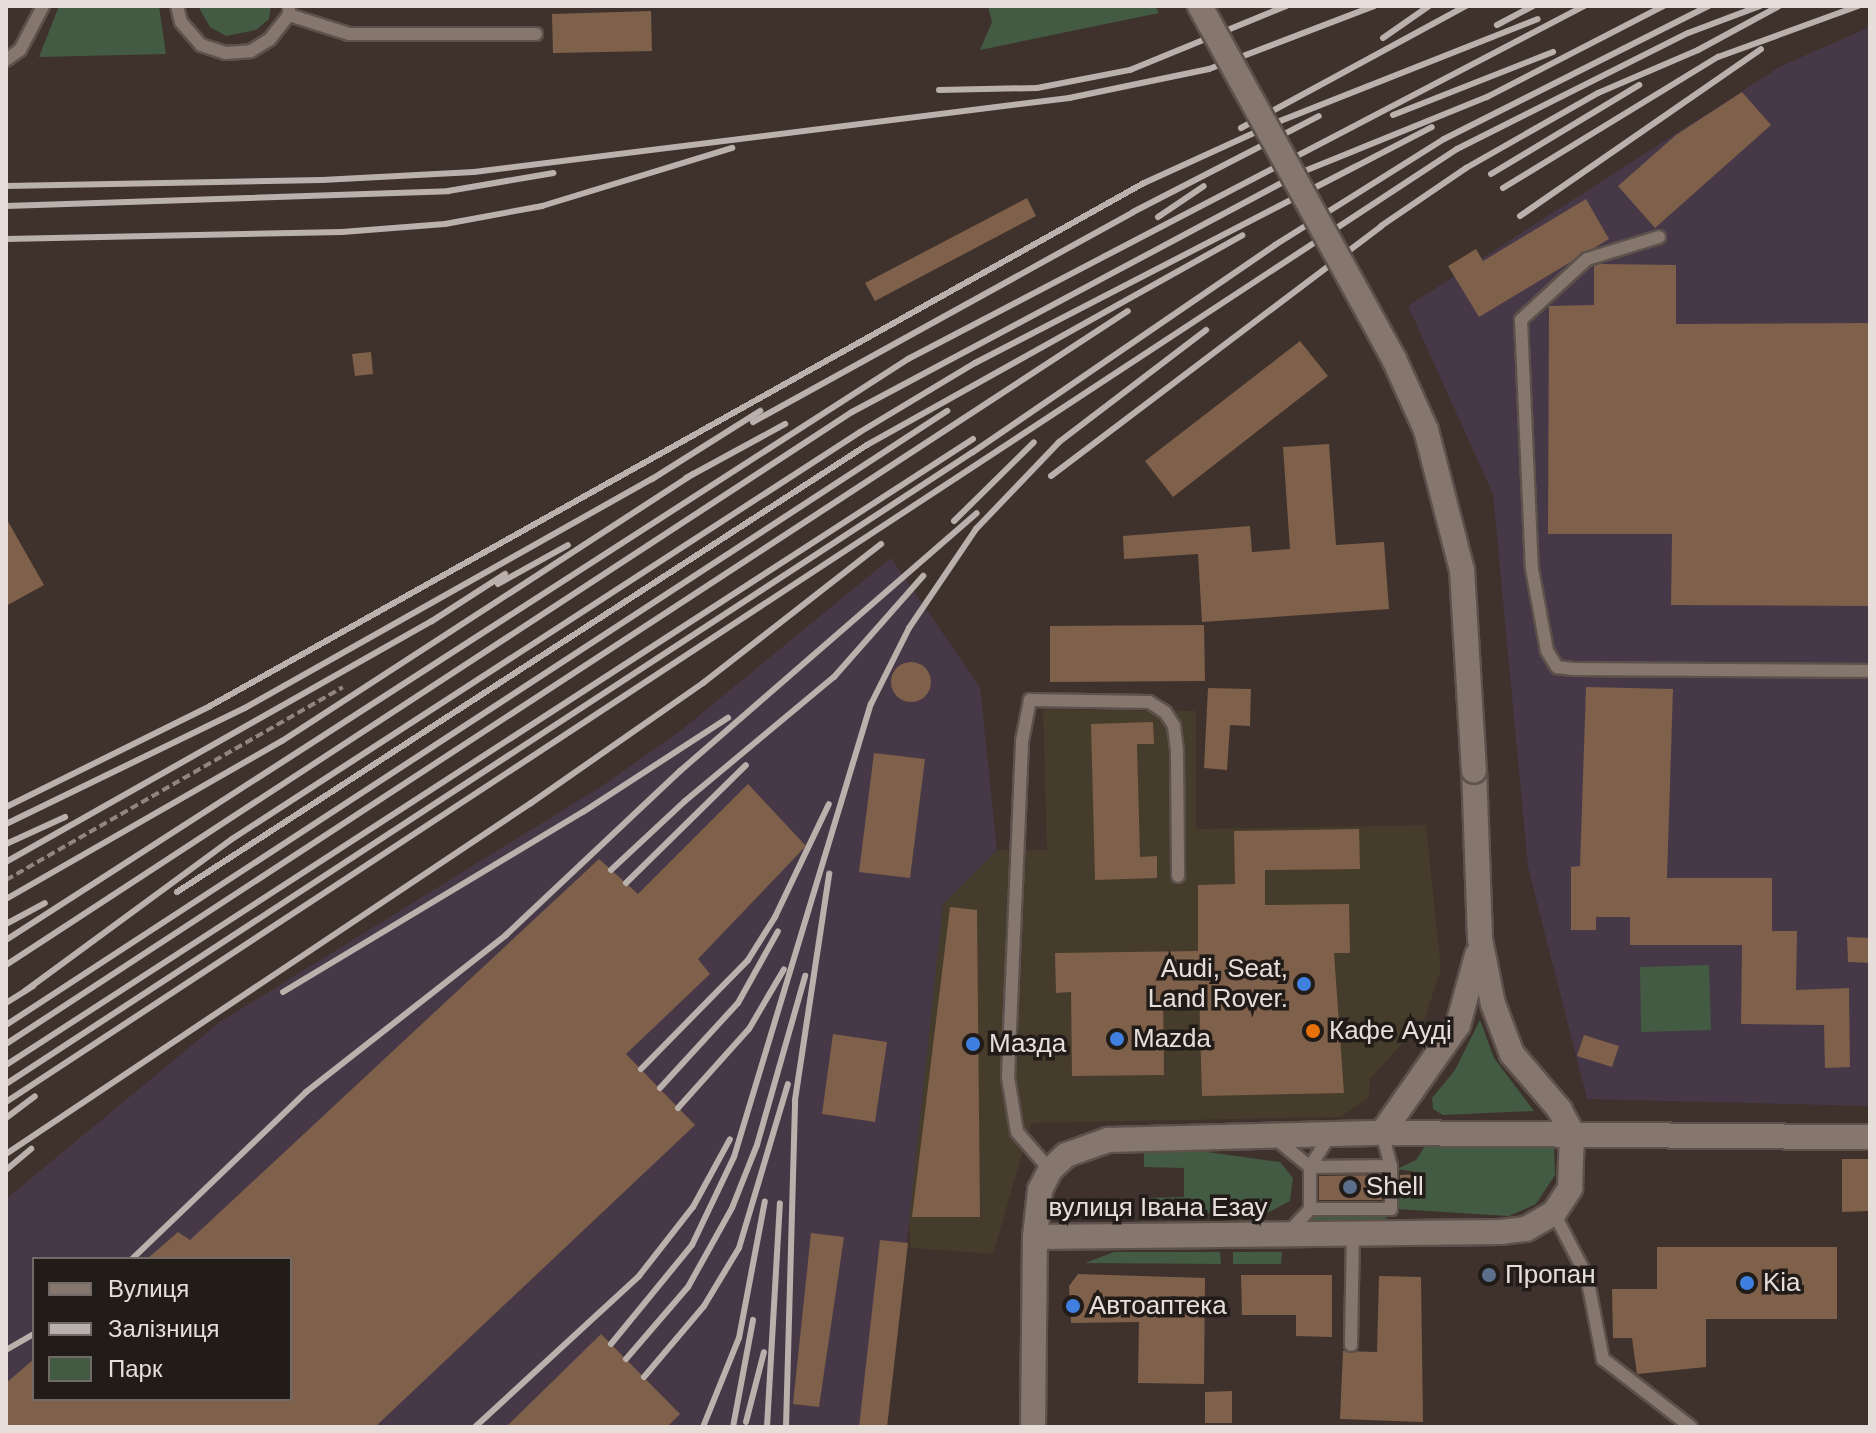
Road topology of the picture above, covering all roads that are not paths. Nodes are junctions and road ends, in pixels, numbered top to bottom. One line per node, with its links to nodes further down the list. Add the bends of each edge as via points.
1 (43, 6): 6 (lane, via 20,50)
2 (177, 6): 4 (lane, via 181,22 201,45 225,53 251,51 270,39)
3 (1200, 6): 10 (main road, bridge, via 1394,359 1426,430 1462,570)
4 (289, 10): 5 (lane, via 349,34)
5 (536, 34)
6 (6, 60)
7 (1659, 237): 8 (lane, via 1587,259 1521,320 1532,569 1547,651 1557,667 1573,669)
8 (1870, 671)
9 (1178, 876): 18 (lane, via 1177,752 1174,726 1165,712 1149,702 1030,700 1022,741 1008,1077 1017,1132)
10 (1480, 939): 11 (main road, via 1458,1025); 12 (main road, via 1493,1004 1512,1054 1560,1110)
11 (1382, 1133): 12 (main road, вулиця Івана Езау); 13 (main road, вулиця Івана Езау); 16 (lane)
12 (1572, 1133): 15 (main road, вулиця Івана Езау); 21 (main road, via 1570,1188)
13 (1330, 1135): 14 (main road, вулиця Івана Езау); 17 (lane)
14 (1274, 1137): 17 (lane); 18 (main road, вулиця Івана Езау, via 1108,1140 1086,1145)
15 (1870, 1137)
16 (1391, 1166): 17 (lane); 20 (lane)
17 (1310, 1167): 19 (lane)
18 (1050, 1170): 25 (main road, вулиця Івана Езау, via 1040,1190)
19 (1310, 1209): 20 (lane); 24 (lane)
20 (1391, 1209): 22 (lane)
21 (1554, 1213): 22 (main road, вулиця Івана Езау, via 1526,1229); 28 (lane, via 1587,1277 1603,1359)
22 (1409, 1234): 23 (main road, вулиця Івана Езау)
23 (1353, 1235): 24 (main road, вулиця Івана Езау); 26 (lane)
24 (1284, 1236): 25 (main road, вулиця Івана Езау)
25 (1035, 1237): 27 (main road)
26 (1351, 1345)
27 (1033, 1427)
28 (1691, 1427)

